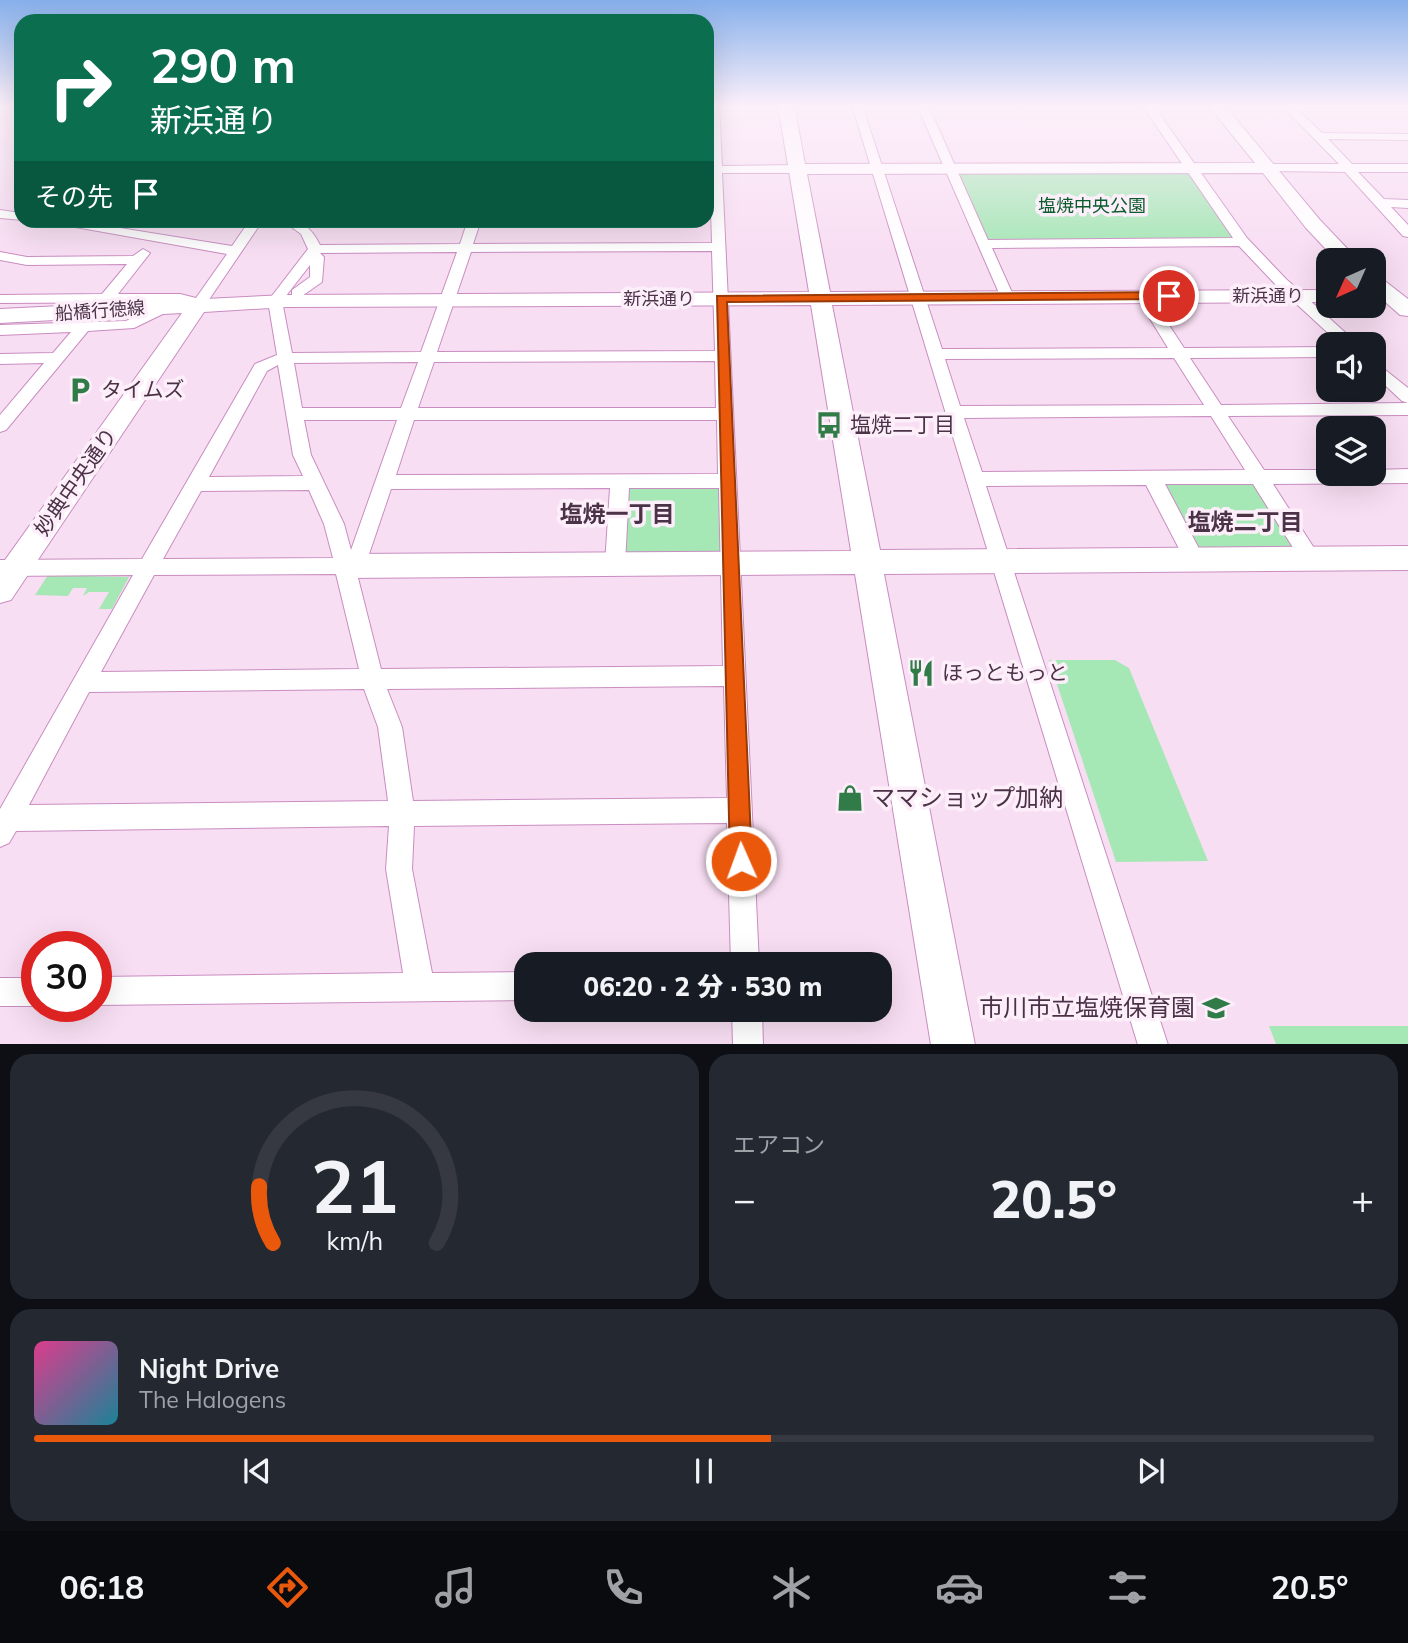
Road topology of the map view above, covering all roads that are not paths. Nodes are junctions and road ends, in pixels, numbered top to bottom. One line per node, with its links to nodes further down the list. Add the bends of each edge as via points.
1 (794, 154): 11 (street)
2 (872, 154): 12 (street)
3 (943, 154): 13 (street)
4 (1183, 154): 8 (street)
5 (1256, 154): 7 (street)
6 (1334, 154): 9 (street)
7 (1268, 167): 8 (street); 9 (street); 28 (street)
8 (1192, 168): 13 (street); 24 (street)
9 (1346, 168): 10 (street); 15 (street)
10 (1408, 168)
11 (797, 169): 12 (street); 14 (street); 39 (street)
12 (877, 169): 13 (street); 40 (street)
13 (950, 169): 25 (street)
14 (714, 170)
15 (1378, 204): 16 (street); 22 (street)
16 (1408, 204)
17 (714, 218): 26 (street)
18 (90, 228): 23 (street)
19 (252, 228): 29 (street)
20 (301, 228): 30 (street)
21 (472, 228): 27 (street)
22 (1408, 233)
23 (156, 239): 29 (street); 32 (street)
24 (1243, 242): 25 (street); 36 (street)
25 (983, 244): 38 (street)
26 (719, 247): 27 (street); 43 (street)
27 (465, 248): 30 (street); 44 (street)
28 (1336, 248)
29 (236, 251): 46 (street)
30 (314, 251): 34 (street, via 317,279); 45 (street)
31 (0, 256): 32 (street, via 27,261)
32 (138, 260): 42 (street)
33 (1386, 292): 48 (street)
34 (298, 293)
35 (1143, 296): 36 (street, 新浜通り); 38 (street, 新浜通り); 54 (street)
36 (1297, 296): 37 (street, 新浜通り); 52 (street)
37 (1316, 296)
38 (1007, 297): 40 (street, 新浜通り)
39 (820, 298): 40 (street, 新浜通り); 43 (street, 新浜通り); 83 (street)
40 (919, 298): 55 (street)
41 (0, 299): 42 (street)
42 (106, 299): 46 (street, via 180,298)
43 (721, 299): 44 (street, 新浜通り); 56 (street)
44 (446, 300): 45 (street, 新浜通り); 57 (street)
45 (275, 301): 46 (street, 新浜通り); 60 (street)
46 (199, 304): 47 (street, 船橋行徳線); 88 (street, 妙典中央通り)
47 (168, 306): 49 (street, 船橋行徳線); 50 (street, via 135,324)
48 (1408, 310)
49 (0, 316)
50 (84, 326): 51 (street); 58 (street)
51 (0, 330)
52 (1337, 332)
53 (1316, 352): 54 (street)
54 (1179, 353): 55 (street); 64 (street)
55 (936, 354): 65 (street)
56 (723, 356): 57 (street); 67 (street)
57 (427, 357): 60 (street); 68 (street)
58 (57, 358): 59 (street); 69 (street)
59 (0, 359)
60 (284, 359): 66 (street); 78 (street, via 268,363 256,374)
61 (1386, 377): 62 (street)
62 (1408, 397)
63 (1408, 409): 64 (street)
64 (1215, 410): 65 (street); 71 (street)
65 (954, 412): 73 (street)
66 (294, 414): 68 (street); 77 (street, via 302,455)
67 (726, 414): 68 (street); 74 (street)
68 (407, 415): 75 (street)
69 (0, 426)
70 (1408, 476): 71 (street)
71 (1258, 477): 72 (street); 80 (street)
72 (1152, 478): 73 (street); 82 (street)
73 (975, 479): 81 (street)
74 (728, 481): 76 (street); 84 (street)
75 (384, 482): 76 (street); 87 (street)
76 (621, 482): 85 (street)
77 (314, 483): 78 (street); 87 (street)
78 (194, 484): 86 (street)
79 (1408, 558): 80 (street)
80 (1311, 559): 82 (street)
81 (1001, 561): 82 (street); 83 (street); 105 (street)
82 (1195, 561)
83 (866, 562): 84 (street); 104 (street)
84 (731, 563): 85 (street); 90 (street)
85 (615, 564): 87 (street)
86 (148, 566): 87 (street); 88 (street); 92 (street)
87 (350, 566): 91 (street)
88 (8, 568): 89 (street, 妙典中央通り)
89 (0, 591)
90 (734, 676): 91 (street); 93 (street)
91 (373, 680): 92 (street); 94 (street, via 390,727)
92 (82, 682): 95 (street)
93 (739, 810): 94 (street); 96 (street)
94 (401, 814): 95 (street); 98 (street, via 399,869)
95 (5, 826)
96 (745, 952)
97 (514, 986): 98 (street)
98 (420, 988): 99 (street)
99 (112, 991)
100 (0, 992): 101 (street)
101 (21, 992)
102 (747, 1022): 103 (street)
103 (748, 1044)
104 (953, 1044)
105 (1153, 1044)

